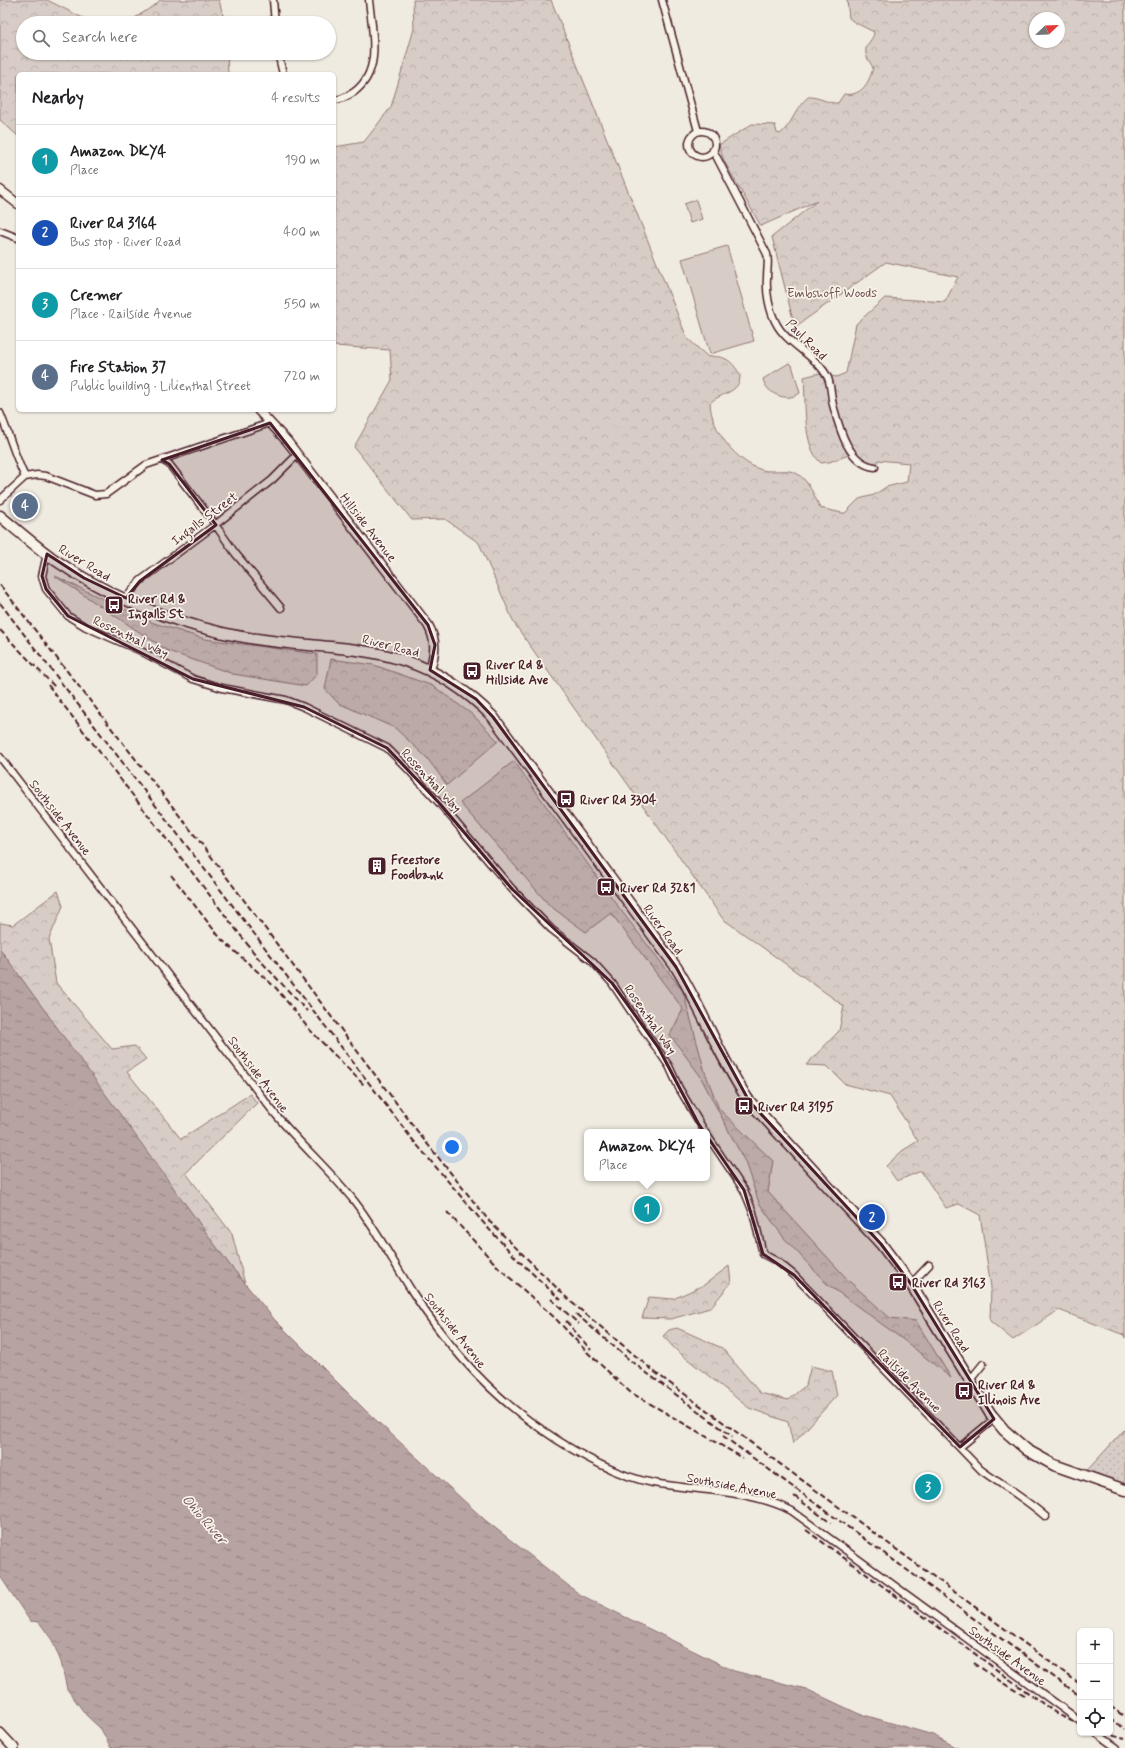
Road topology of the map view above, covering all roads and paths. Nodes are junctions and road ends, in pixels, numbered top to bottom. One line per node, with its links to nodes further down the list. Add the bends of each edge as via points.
1 (273, 0): 4 (street)
2 (369, 0): 7 (street, via 374,49 370,72 358,89)
3 (662, 0): 8 (street)
4 (274, 16)
5 (280, 60): 6 (street)
6 (283, 72)
7 (336, 100)
8 (698, 131): 9 (street, Paul Road, via 712,136); 9 (street, via 689,140 692,152 703,157)
9 (713, 150): 19 (street, Paul Road, via 767,254 767,293 776,322 793,344 823,370 830,384 834,407 847,446 860,461)
10 (0, 190): 11 (street)
11 (16, 202)
12 (0, 231): 13 (street)
13 (16, 237)
14 (260, 412): 16 (street, Hillside Avenue)
15 (0, 413): 20 (street)
16 (270, 423): 17 (street, Hillside Avenue); 18 (street)
17 (297, 455): 23 (street, Ingalls Street, via 277,475); 27 (street, Hillside Avenue, via 433,634 435,645)
18 (162, 460): 20 (street, via 142,467 101,495 46,476); 23 (street, via 169,464)
19 (875, 467)
20 (25, 477): 21 (street)
21 (0, 500)
22 (0, 516): 24 (main road, River Road)
23 (215, 525): 25 (street, Ingalls Street, via 140,581); 26 (street)
24 (47, 554): 25 (main road, River Road, via 84,578); 29 (street, Rosenthal Way, via 42,576 46,589 68,616 86,627 141,650 193,678 222,688 286,700 304,707 386,748 441,805 512,889 551,929 592,961 612,983 669,1066)
25 (126, 598): 27 (main road, River Road, via 168,616 222,633 254,640 370,651 409,661)
26 (281, 608)
27 (430, 670): 32 (main road, River Road, via 476,699 493,717 676,967 734,1078 749,1100 864,1224)
28 (0, 757): 39 (street, Southside Avenue, via 267,1104 357,1205 440,1332 492,1391 541,1430 621,1474 653,1482 768,1500 792,1511)
29 (703, 1129)
30 (710, 1139): 36 (street, Railside Avenue, via 744,1190 763,1254 794,1275)
31 (929, 1265): 32 (street)
32 (911, 1284): 34 (main road, River Road)
33 (983, 1364): 34 (street)
34 (970, 1380): 35 (main road, River Road)
35 (994, 1419): 36 (street); 37 (main road, River Road, via 1015,1440 1054,1465)
36 (960, 1447): 38 (street, Railside Avenue, via 981,1470 1029,1502)
37 (1125, 1490)
38 (1046, 1517)
39 (1077, 1719)
40 (0, 1733): 42 (main road)
41 (1100, 1736): 43 (street)
42 (14, 1748)
43 (1117, 1748)

